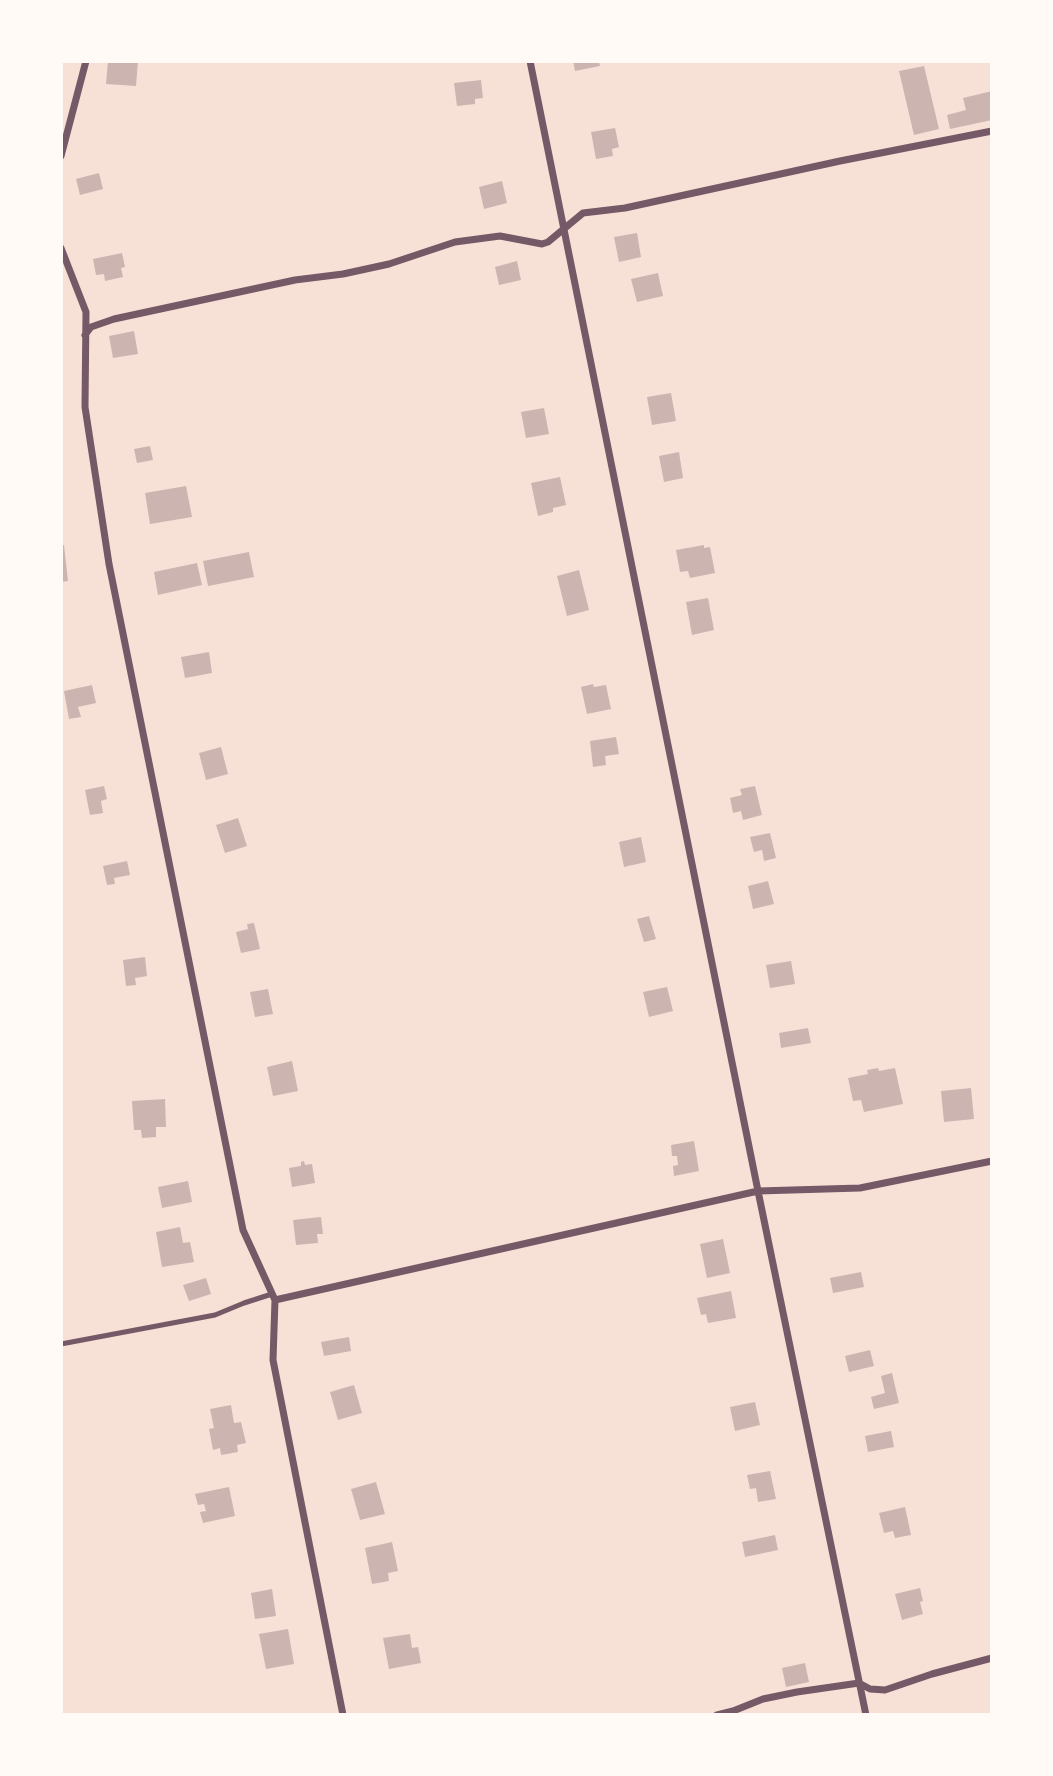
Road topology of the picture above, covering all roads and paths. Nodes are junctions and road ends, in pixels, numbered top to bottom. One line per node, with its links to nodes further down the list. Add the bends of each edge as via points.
1 (86, 61): 4 (street)
2 (530, 61): 5 (street)
3 (992, 131): 5 (street, via 583,213)
4 (61, 156)
5 (564, 229): 7 (street, via 542,244 500,236 455,242 389,264 114,319 91,327); 9 (street)
6 (61, 248): 7 (street, via 86,312)
7 (85, 335): 10 (street, via 85,407 109,564 243,1230)
8 (992, 1161): 9 (street, via 860,1188)
9 (758, 1191): 10 (street); 13 (street)
10 (274, 1297): 11 (lane, via 215,1315); 14 (street, via 273,1360)
11 (61, 1344)
12 (992, 1658): 13 (street, via 884,1690)
13 (859, 1683): 15 (street, via 764,1699); 16 (street)
14 (343, 1715)
15 (717, 1715)
16 (866, 1715)

